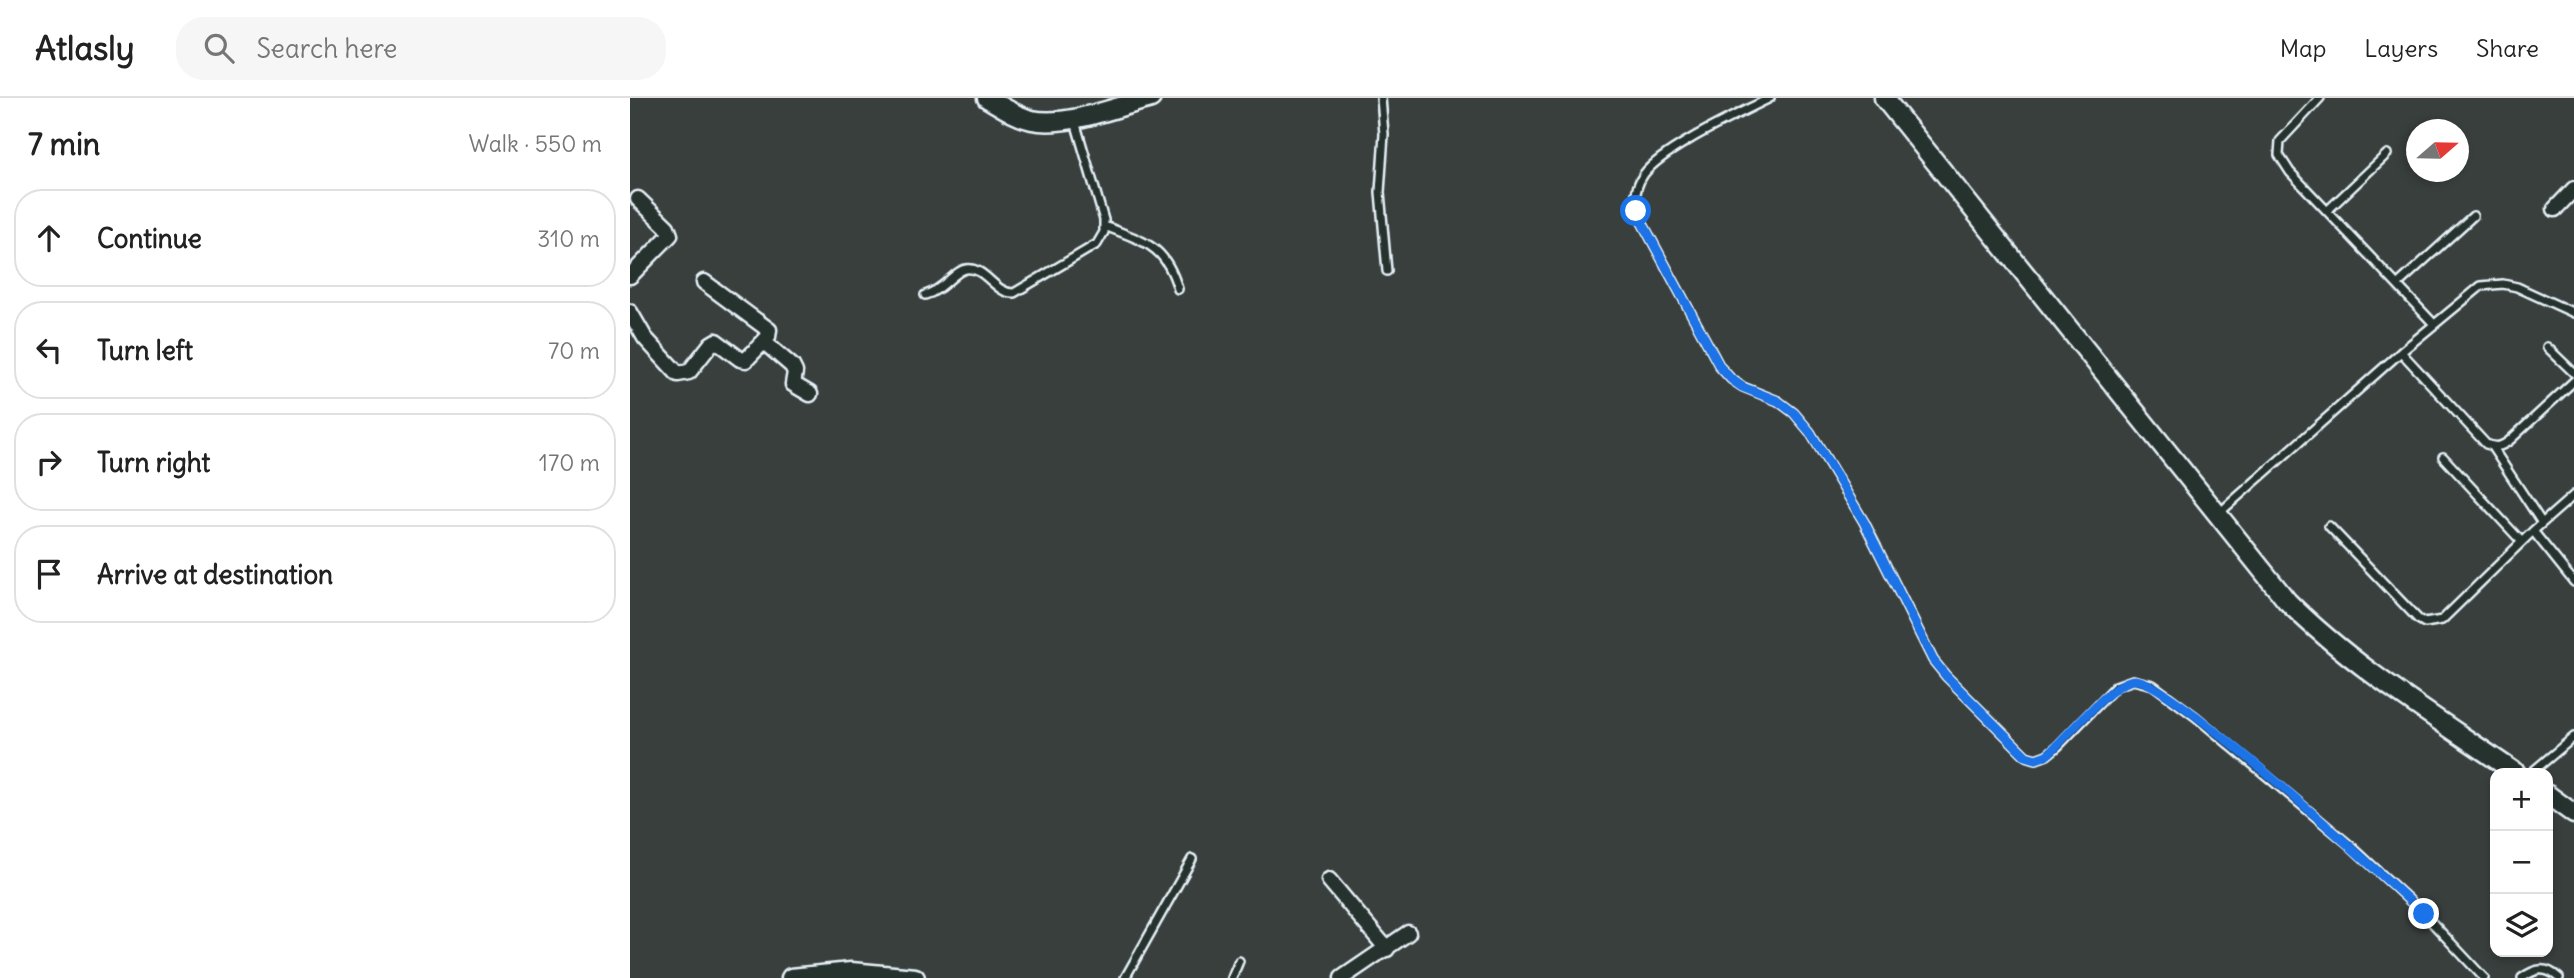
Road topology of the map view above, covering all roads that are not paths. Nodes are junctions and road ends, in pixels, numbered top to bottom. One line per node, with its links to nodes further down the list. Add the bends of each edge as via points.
1 (987, 98): 7 (street, via 1030,120)
2 (1151, 98): 7 (street)
3 (1381, 98): 15 (lane, via 1380,192)
4 (1770, 98): 54 (lane, via 1650,166 1637,186 1636,211 1720,367 1742,387 1778,401 1810,432 1864,522 1924,645 1946,676 2026,756 2036,759 2058,746 2116,686 2133,680 2153,685 2352,847)
5 (1884, 98): 33 (street)
6 (2320, 98): 12 (lane, via 2280,141 2278,155)
7 (1074, 118): 14 (lane)
8 (2388, 154): 12 (lane)
9 (2574, 189): 11 (street)
10 (638, 199): 16 (street, via 670,235)
11 (2555, 209)
12 (2327, 211): 18 (lane)
13 (2473, 216): 18 (lane)
14 (1105, 226): 19 (lane, via 1152,245 1169,265); 20 (lane, via 1097,244 1020,291 1002,291 969,268)
15 (1387, 271)
16 (630, 276)
17 (704, 282): 24 (street, via 767,328 770,335)
18 (2397, 285): 23 (lane)
19 (1178, 289)
20 (925, 295)
21 (630, 312): 24 (street, via 655,350 682,375 713,342 742,361)
22 (2574, 313): 23 (lane, via 2517,288 2492,284 2472,292)
23 (2434, 324): 26 (lane)
24 (764, 342): 29 (street, via 792,366 793,384)
25 (2547, 347): 27 (lane)
26 (2400, 352): 30 (lane); 33 (lane)
27 (2574, 373)
28 (2574, 381): 30 (lane, via 2510,441)
29 (810, 394)
30 (2492, 447): 34 (lane)
31 (2443, 457): 37 (lane)
32 (2574, 495): 34 (lane)
33 (2216, 515): 40 (street, via 2311,625)
34 (2542, 523): 36 (lane)
35 (2329, 526): 37 (lane, via 2425,624 2442,620)
36 (2533, 531): 37 (lane); 38 (lane)
37 (2522, 542)
38 (2574, 582)
39 (2574, 737): 41 (lane)
40 (2509, 768)
41 (2537, 768)
42 (2553, 799): 43 (street)
43 (2574, 814)
44 (1192, 859): 51 (lane)
45 (1329, 880): 47 (street)
46 (1408, 933): 47 (street)
47 (1387, 949): 53 (street)
48 (1239, 961): 52 (lane)
49 (791, 978): 50 (street, via 851,972)
50 (915, 978)
51 (1125, 978)
52 (1232, 978)
53 (1342, 978)
54 (2484, 978)
55 (2522, 978): 56 (lane, via 2543,968)
56 (2559, 978)

